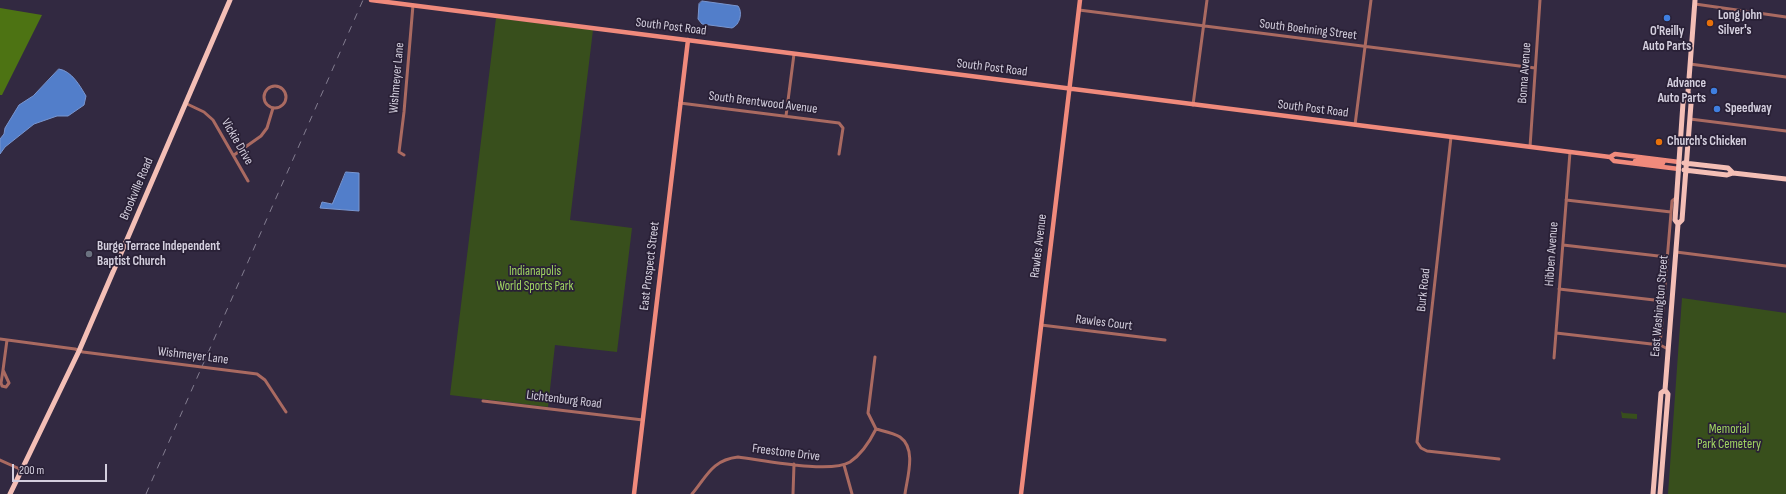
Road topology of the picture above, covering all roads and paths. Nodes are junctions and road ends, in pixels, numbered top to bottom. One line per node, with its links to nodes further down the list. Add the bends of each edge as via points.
1 (230, 0): 21 (main road, Brookville Road)
2 (371, 0): 8 (main road, South Post Road)
3 (1080, 0): 9 (main road, Rawles Avenue)
4 (1207, 0): 11 (street)
5 (1371, 0): 13 (street)
6 (1540, 0): 16 (street, Bonna Avenue)
7 (1695, 2): 10 (street); 15 (main road, East Washington Street)
8 (412, 5): 12 (main road, South Post Road); 33 (street, Wishmeyer Lane, via 400,152)
9 (1079, 10): 11 (street, South Boehning Street); 18 (main road, Rawles Avenue)
10 (1786, 17)
11 (1204, 26): 13 (street, South Boehning Street); 22 (street)
12 (688, 40): 14 (main road, South Post Road); 20 (main road, East Prospect Street)
13 (1365, 47): 16 (street, South Boehning Street); 26 (street)
14 (794, 54): 18 (main road, South Post Road); 24 (street)
15 (1690, 64): 17 (street); 19 (main road, East Washington Street)
16 (1535, 68): 29 (street, Bonna Avenue)
17 (1786, 77)
18 (1069, 89): 22 (main road, South Post Road); 48 (main road, Rawles Avenue)
19 (1688, 92): 25 (main road, East Washington Street, via 1691,104); 35 (main road, East Washington Street, via 1683,103)
20 (680, 103): 24 (street, South Brentwood Avenue); 62 (main road, East Prospect Street)
21 (186, 104): 32 (street, Vickie Drive, via 204,112 213,120); 55 (main road, Brookville Road)
22 (1193, 105): 26 (main road, South Post Road)
23 (273, 108): 23 (street, via 280,106 286,99 284,90 276,86 269,87 264,94 266,103); 32 (street, via 267,128 261,136)
24 (786, 116): 31 (street, South Brentwood Avenue, via 842,125)
25 (1690, 119): 27 (street); 35 (main road, East Washington Street)
26 (1355, 125): 28 (main road, South Post Road)
27 (1786, 131)
28 (1451, 137): 29 (main road, South Post Road); 64 (street, Burk Road, via 1417,437 1419,445 1428,451)
29 (1530, 147): 30 (main road, South Post Road)
30 (1570, 152): 34 (main road, South Post Road); 39 (street, Hibben Avenue)
31 (839, 154)
32 (234, 155): 37 (street, Vickie Drive)
33 (404, 155)
34 (1610, 157): 35 (main road, South Post Road, via 1616,154); 35 (main road, South Post Road, via 1614,161 1632,163 1636,161)
35 (1683, 165): 36 (main road, via 1728,168 1732,173); 38 (main road, East Washington Street); 41 (main road, East Washington Street, via 1682,220)
36 (1786, 179)
37 (248, 181)
38 (1677, 197): 40 (street, via 1672,201); 41 (main road, East Washington Street, via 1675,220)
39 (1566, 200): 40 (street); 42 (street, Hibben Avenue)
40 (1671, 212): 44 (street)
41 (1678, 224): 43 (main road, East Washington Street)
42 (1563, 245): 44 (street); 46 (street, Hibben Avenue)
43 (1676, 252): 45 (street); 54 (main road, East Washington Street)
44 (1667, 257): 47 (street)
45 (1786, 266)
46 (1559, 289): 47 (street); 49 (street, Hibben Avenue)
47 (1663, 301): 53 (street)
48 (1041, 325): 52 (street, Rawles Court); 75 (main road, Rawles Avenue)
49 (1556, 333): 53 (street); 57 (street, Hibben Avenue)
50 (0, 339): 51 (street, Wishmeyer Lane)
51 (7, 340): 55 (street, Wishmeyer Lane); 58 (street)
52 (1164, 340)
53 (1660, 345): 54 (street)
54 (1668, 349): 59 (main road, East Washington Street)
55 (79, 350): 61 (street, Wishmeyer Lane, via 257,374 265,380); 68 (main road, Brookville Road)
56 (875, 357): 63 (street, via 868,413)
57 (1554, 358)
58 (3, 370): 58 (street, via 9,383 6,387 1,384)
59 (1664, 390): 76 (main road, East Washington Street, via 1661,393); 77 (main road, East Washington Street, via 1668,394)
60 (483, 400): 62 (street, Lichtenburg Road)
61 (286, 412)
62 (643, 420): 70 (main road, East Prospect Street)
63 (876, 429): 67 (street, via 862,451); 74 (street, via 900,437 907,445 910,456)
64 (1499, 459)
65 (0, 460): 68 (street)
66 (794, 464): 67 (street, Freestone Drive, via 822,467); 71 (street, Freestone Drive, via 738,457 723,460 716,463); 72 (street)
67 (844, 465): 73 (street)
68 (22, 470): 69 (main road, Brookville Road)
69 (10, 494)
70 (634, 494)
71 (692, 494)
72 (793, 494)
73 (852, 494)
74 (905, 494)
75 (1021, 494)
76 (1653, 494)
77 (1660, 494)

